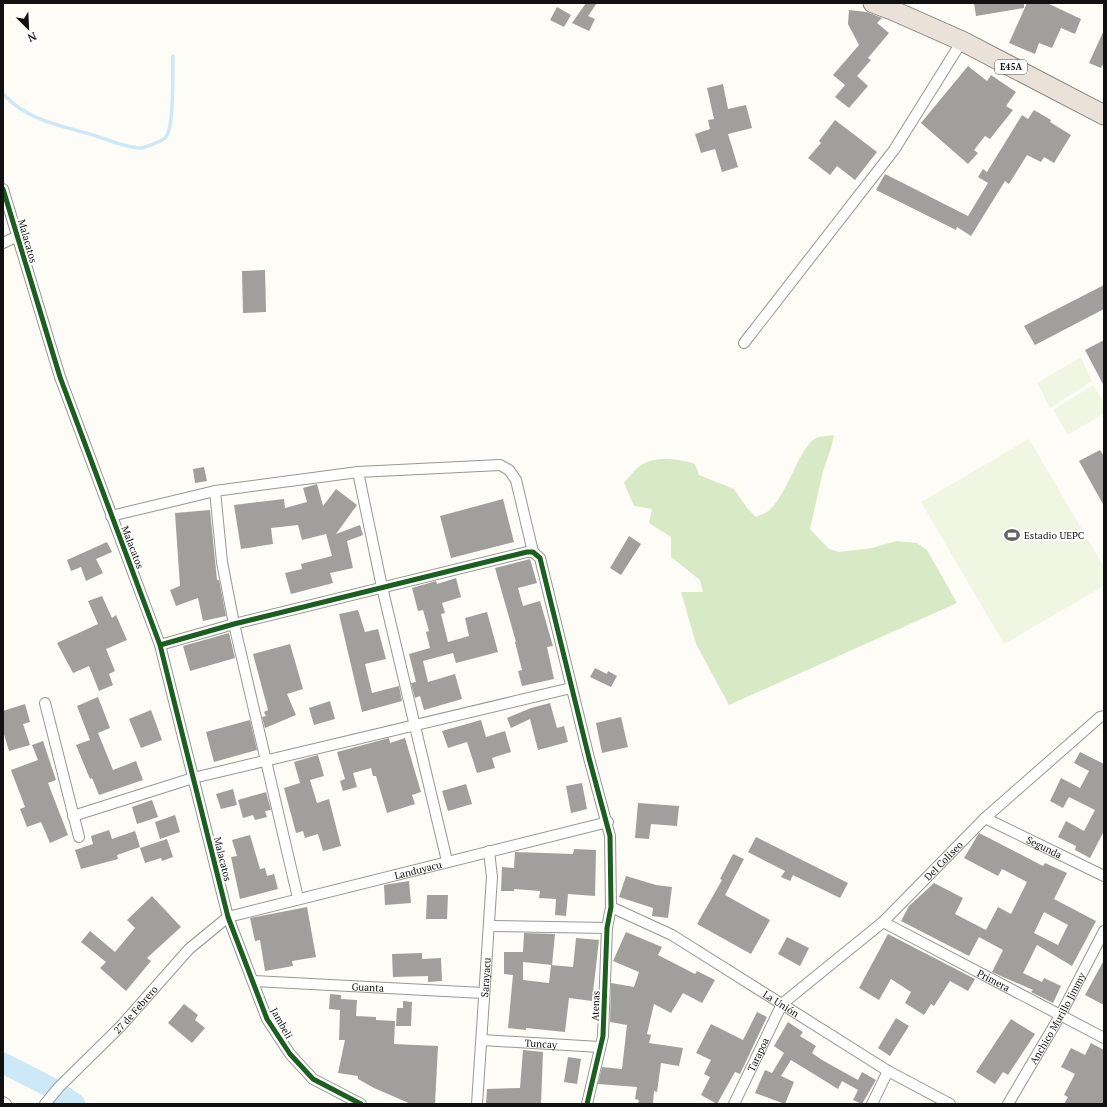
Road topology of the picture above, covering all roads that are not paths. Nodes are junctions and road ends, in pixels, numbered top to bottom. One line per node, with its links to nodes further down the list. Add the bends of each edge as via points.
1 (873, 3): 3 (highway, E45A)
2 (899, 3): 3 (highway, E45A)
3 (917, 22): 4 (highway, E45A)
4 (962, 41): 5 (highway, E45A); 9 (street, via 894,150)
5 (1104, 115)
6 (3, 189): 7 (street, Malacatos)
7 (18, 236): 8 (street); 12 (street, Malacatos, via 60,377)
8 (3, 243)
9 (744, 343)
10 (358, 472): 11 (street, Atenas); 13 (street, Atenas, via 500,465 509,470 516,480); 14 (street)
11 (215, 491): 12 (street, Atenas); 15 (street, via 222,562)
12 (112, 516): 16 (street, Malacatos)
13 (534, 552): 14 (street); 17 (street, Atenas, via 540,558)
14 (382, 587): 15 (street); 20 (street)
15 (234, 624): 16 (street); 21 (street)
16 (160, 645): 22 (street, Malacatos)
17 (571, 688): 20 (street); 25 (street, Atenas, via 588,758)
18 (45, 703): 23 (street)
19 (1104, 716): 24 (street, Del Coliseo)
20 (414, 725): 21 (street); 28 (street)
21 (265, 760): 22 (street); 30 (street)
22 (194, 778): 23 (street); 32 (street, Malacatos)
23 (73, 816): 26 (street)
24 (985, 818): 29 (street, Segunda); 33 (street, Del Coliseo)
25 (608, 822): 27 (street, Landuyacu); 31 (street, Atenas)
26 (79, 837)
27 (489, 851): 28 (street, Landuyacu); 34 (street, Sarayacu, via 492,877)
28 (446, 861): 30 (street, Landuyacu)
29 (1104, 876)
30 (298, 898): 32 (street, Landuyacu)
31 (611, 907): 35 (street, Atenas); 39 (street, La Unión, via 672,935)
32 (228, 917): 37 (street, Jambeli); 45 (street, 27 de Febrero, via 189,948 121,1026)
33 (882, 922): 39 (street, Del Coliseo); 40 (street, Primera)
34 (489, 926): 35 (street); 38 (street, Sarayacu)
35 (607, 928): 43 (street, Atenas, via 603,1036)
36 (1104, 931): 40 (street, Anchico Murillo Jimmy)
37 (253, 981): 38 (street, Guanta); 48 (street, Jambeli, via 267,1019 290,1054 313,1079)
38 (483, 993): 42 (street, Sarayacu)
39 (782, 1004): 44 (street, La Unión); 51 (street, Tarapoa)
40 (1061, 1014): 41 (street, Primera); 54 (street, Anchico Murillo Jimmy)
41 (1104, 1038)
42 (482, 1040): 43 (street, Tuncay); 49 (street, Sarayacu)
43 (600, 1047): 50 (street, Atenas)
44 (888, 1071): 52 (street); 53 (street, La Unión)
45 (48, 1100)
46 (3, 1102): 47 (street)
47 (6, 1104)
48 (361, 1104)
49 (478, 1104)
50 (587, 1104)
51 (734, 1104)
52 (872, 1104)
53 (950, 1104)
54 (1008, 1104)

